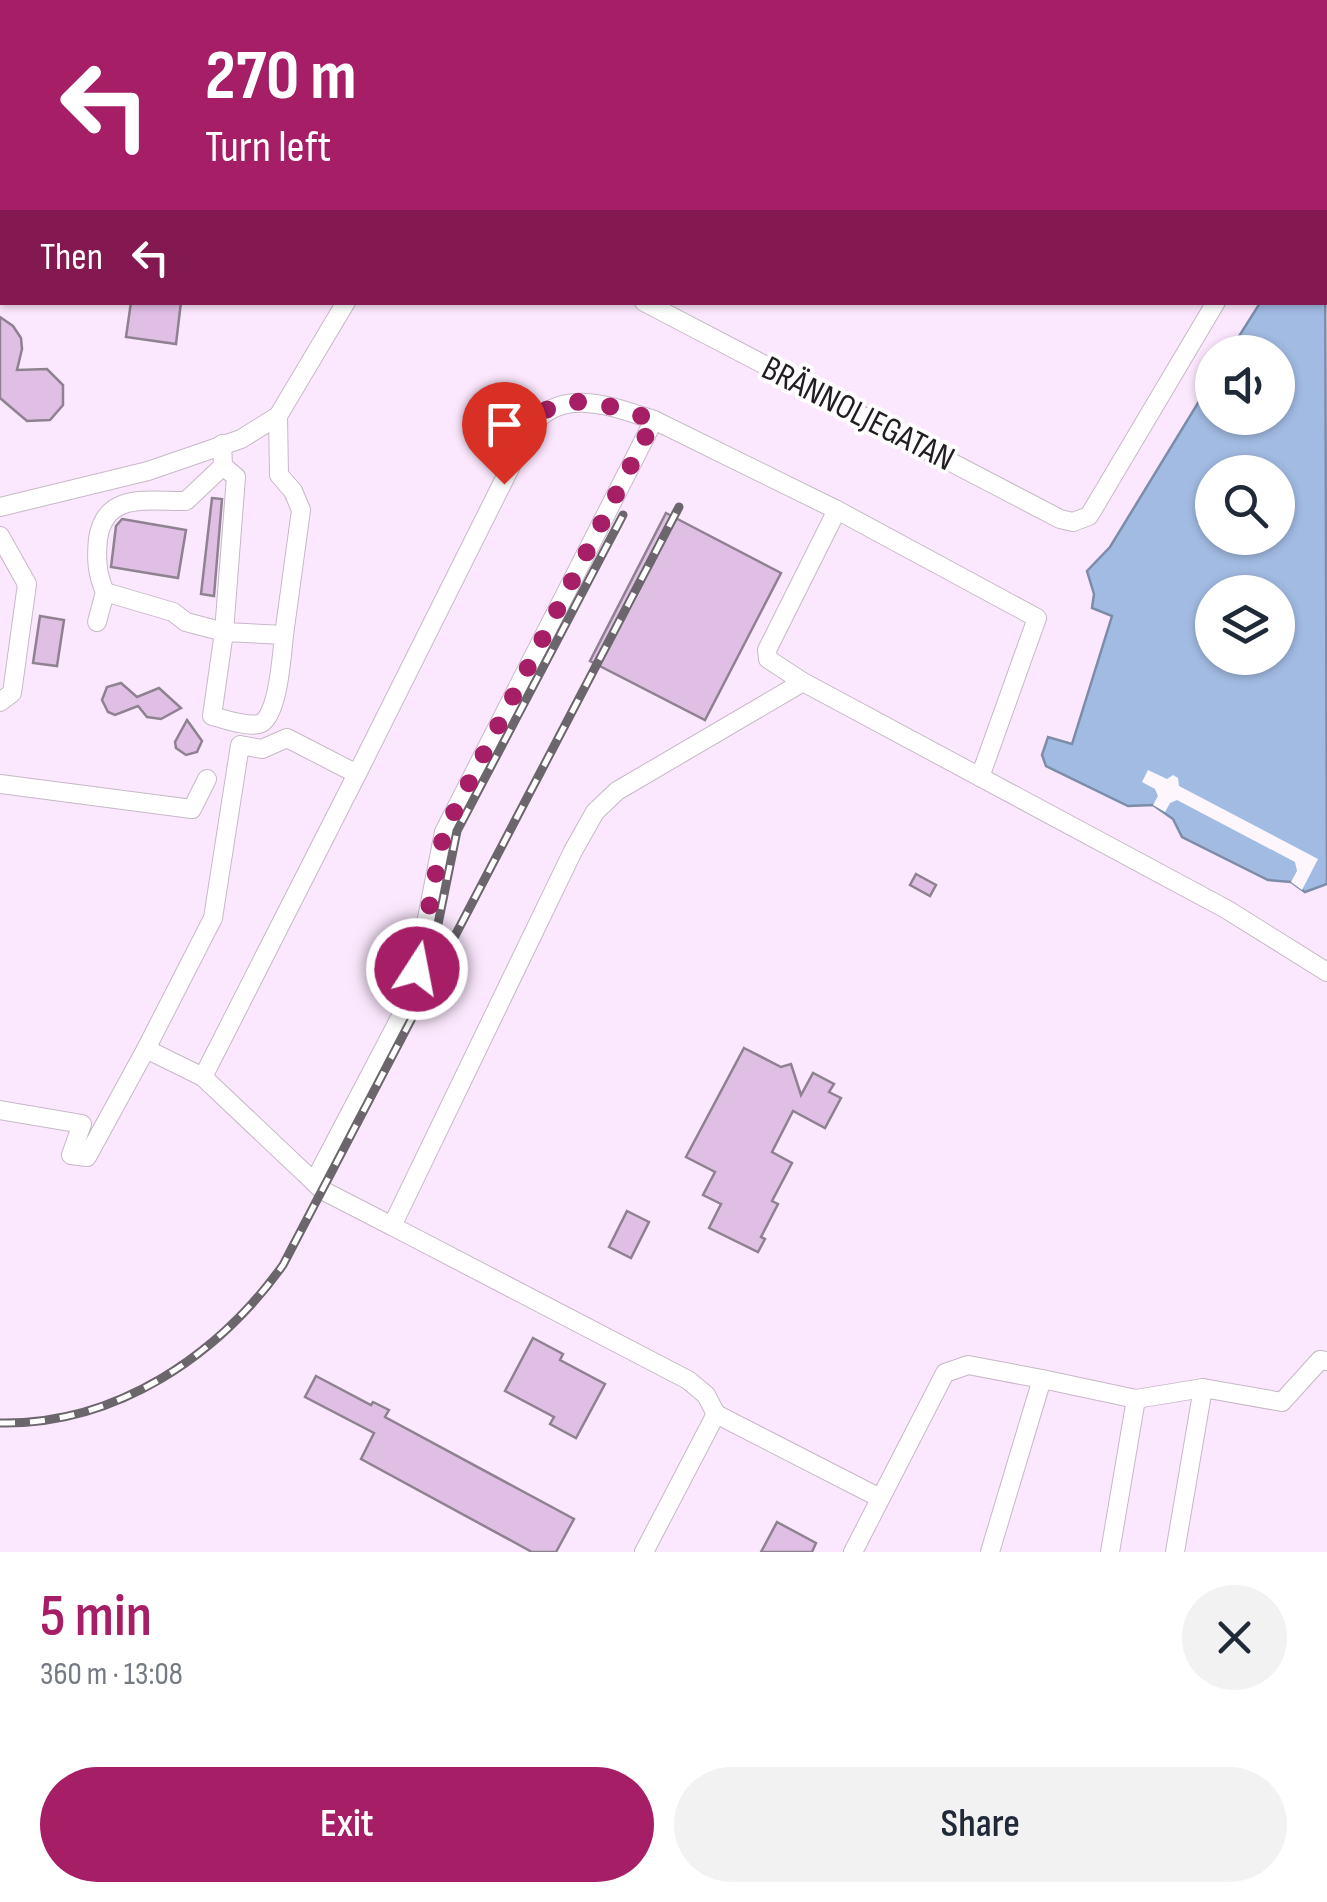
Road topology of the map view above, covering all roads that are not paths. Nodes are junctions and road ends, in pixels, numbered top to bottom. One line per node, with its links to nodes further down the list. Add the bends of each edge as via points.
1 (344, 305): 4 (street)
2 (650, 305): 3 (street, BRÄNNOLJEGATAN, via 1073,522 1089,516)
3 (1214, 305)
4 (278, 416): 6 (street); 16 (street, via 279,474 301,510)
5 (654, 420): 9 (street); 21 (street, via 580,401 540,414); 29 (street, via 444,832 401,1016)
6 (222, 444): 7 (street); 8 (street, via 148,471)
7 (223, 466): 11 (street, via 186,501 122,503 106,512 96,553); 14 (street, via 236,477)
8 (0, 508)
9 (837, 510): 19 (street, via 768,650 768,659); 22 (street, via 1037,618)
10 (0, 536): 15 (street, via 27,584)
11 (105, 592): 12 (street); 14 (street)
12 (97, 622)
13 (0, 631): 15 (street)
14 (224, 632): 16 (street); 16 (street, via 212,716 258,724 273,708)
15 (20, 633): 17 (street)
16 (284, 636)
17 (8, 654): 18 (street)
18 (7, 675): 20 (street, via 12,693)
19 (803, 682): 22 (street); 30 (street, via 617,791 595,812)
20 (2, 698)
21 (358, 774): 26 (street, via 288,738 262,749 240,745 212,918); 27 (street)
22 (980, 777): 25 (street, via 1226,909)
23 (206, 780): 24 (street, via 192,809)
24 (0, 784)
25 (1327, 972)
26 (146, 1049): 27 (street); 28 (street, via 87,1157 71,1155 82,1124)
27 (203, 1077): 29 (street)
28 (0, 1110)
29 (314, 1182): 30 (street)
30 (392, 1226): 35 (street, via 688,1380)
31 (1327, 1361): 33 (street, via 1320,1360 1282,1402)
32 (1042, 1379): 34 (street); 36 (street, via 968,1365 946,1373); 39 (street)
33 (1203, 1388): 34 (street); 41 (street)
34 (1136, 1398): 40 (street)
35 (716, 1414): 36 (street); 37 (street)
36 (880, 1498): 38 (street)
37 (644, 1552)
38 (853, 1552)
39 (990, 1552)
40 (1110, 1552)
41 (1175, 1552)

